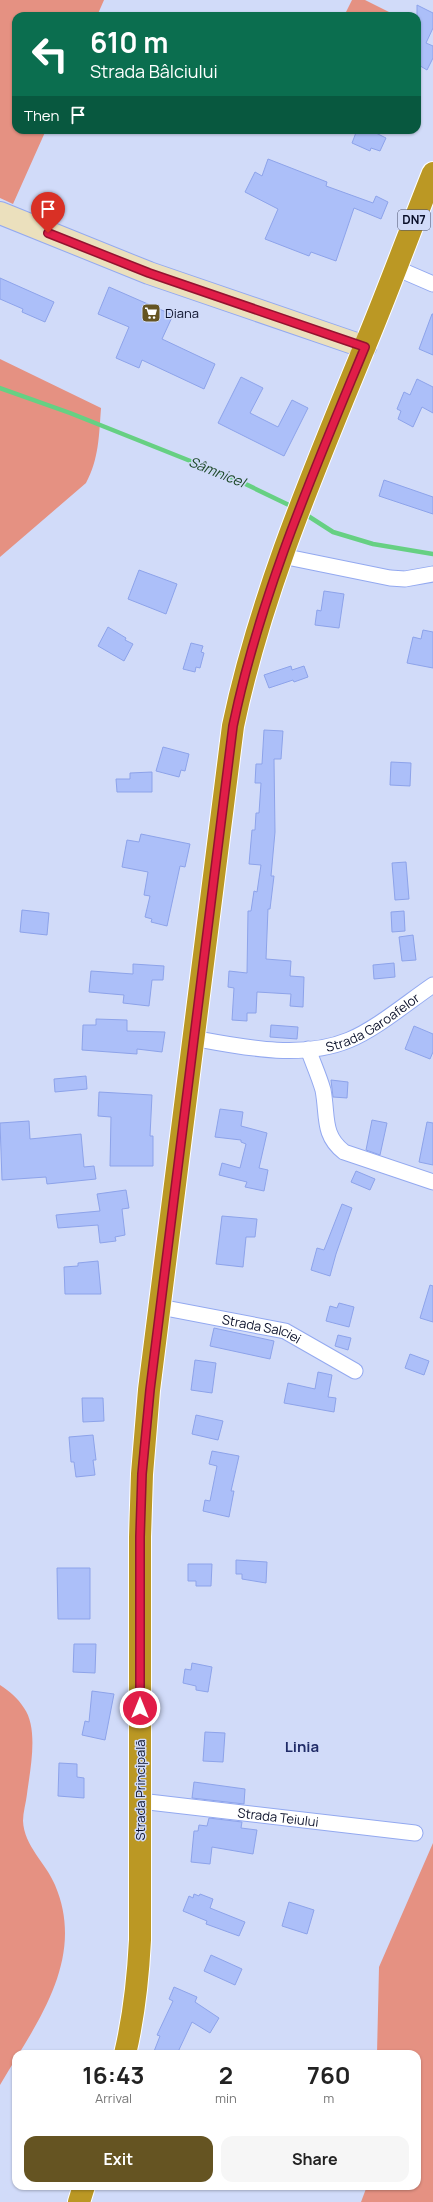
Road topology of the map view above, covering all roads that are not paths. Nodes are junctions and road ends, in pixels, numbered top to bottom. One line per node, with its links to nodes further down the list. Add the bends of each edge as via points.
1 (433, 173): 3 (highway, Strada Principală / DN7)
2 (0, 213): 5 (main road, via 149,273)
3 (396, 268): 4 (street); 5 (highway, Strada Principală / DN7)
4 (433, 284)
5 (365, 347): 6 (highway, Strada Principală / DN7, via 315,467)
6 (282, 556): 7 (street, via 390,578 405,579); 9 (highway, Strada Principală / DN7, via 252,646 233,726)
7 (433, 574)
8 (433, 985): 10 (street, Strada Garoafelor, via 360,1035 337,1044)
9 (193, 1038): 10 (street, Strada Garoafelor, via 271,1049); 12 (highway, Strada Principală / DN7)
10 (308, 1049): 11 (street, via 322,1090 328,1132 334,1144 344,1152)
11 (433, 1182)
12 (160, 1307): 13 (street, Strada Salciei, via 285,1331); 14 (highway, Strada Principală / DN7, via 142,1474)
13 (355, 1371)
14 (140, 1802): 15 (street, Strada Teiului); 16 (highway, Strada Principală / DN7, via 138,1981)
15 (415, 1833)
16 (126, 2050)
17 (83, 2190): 18 (highway)
18 (79, 2202)

